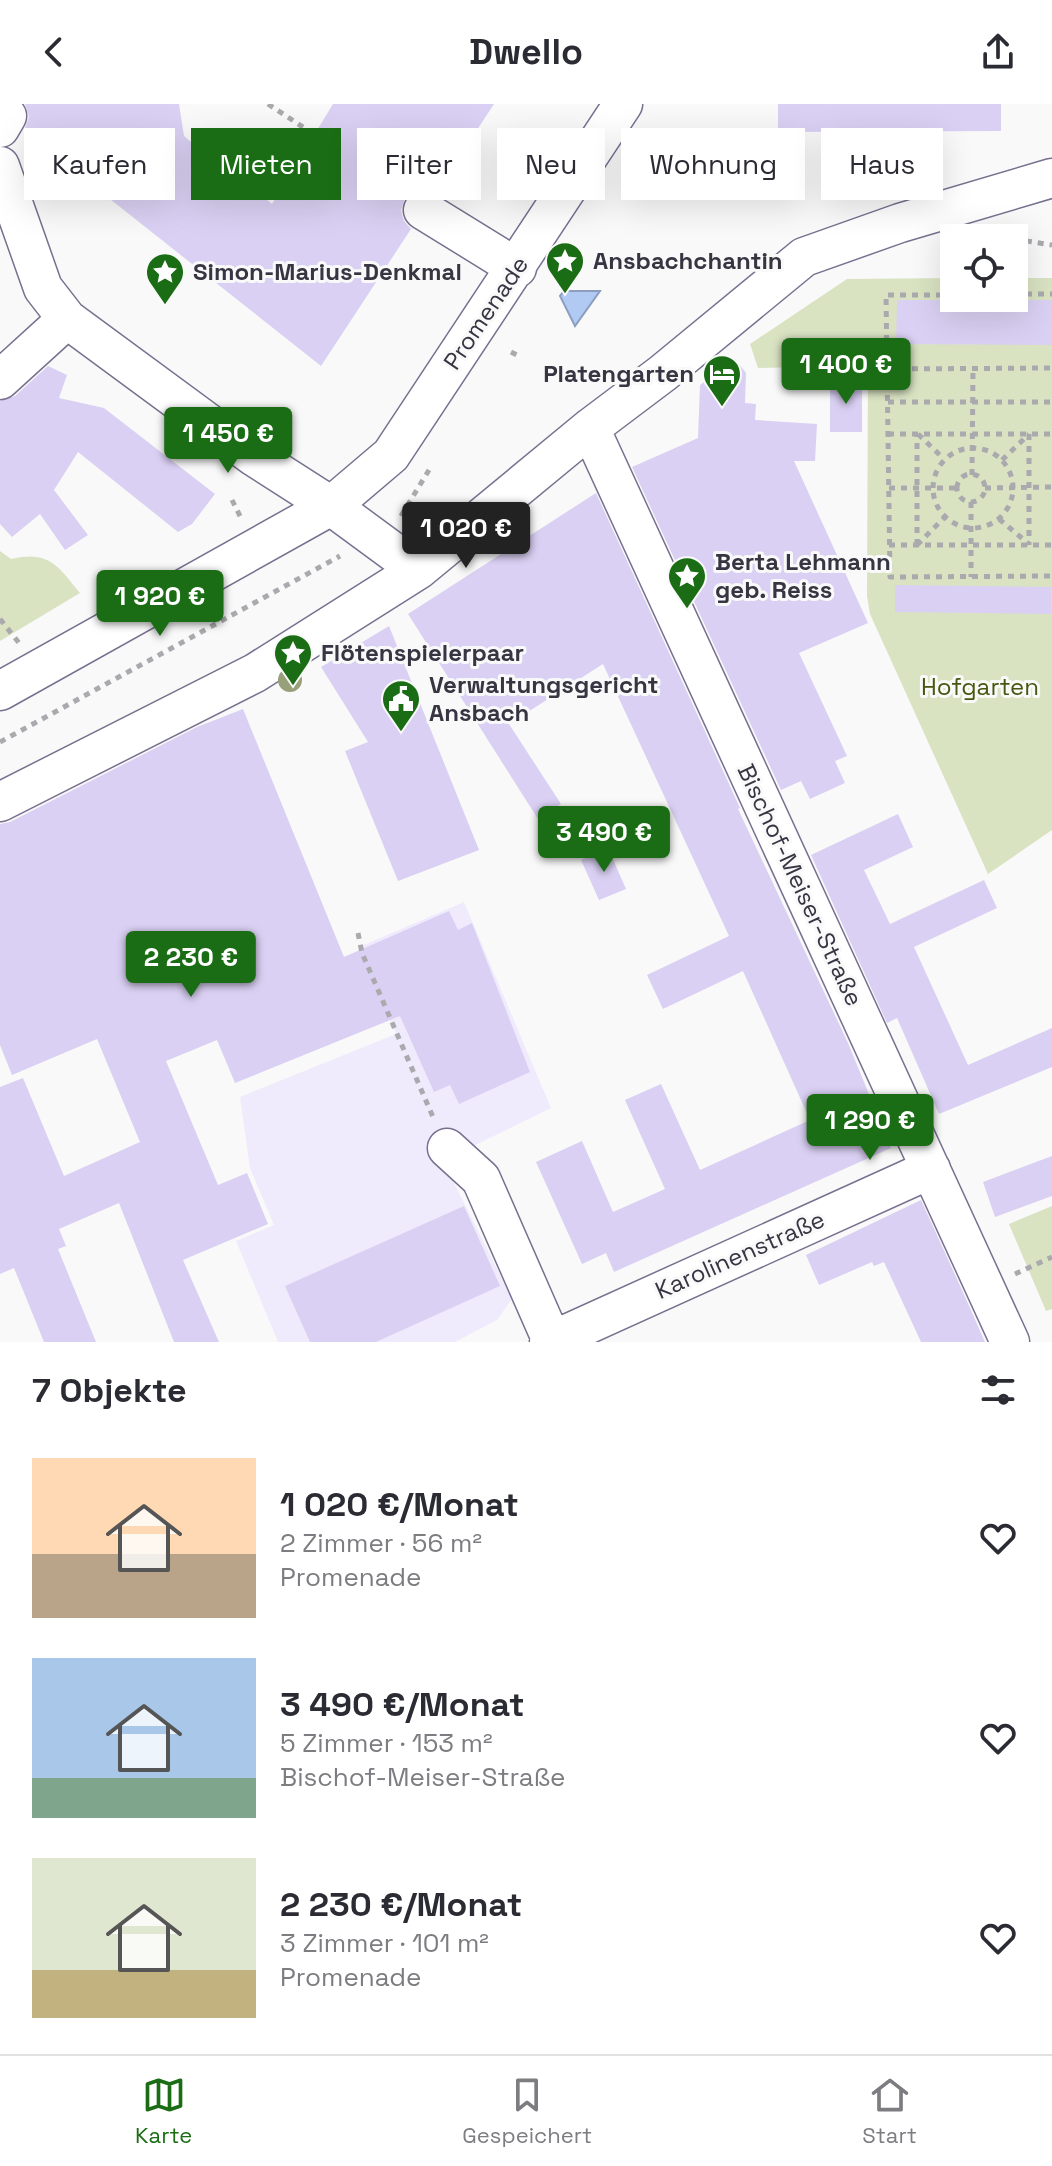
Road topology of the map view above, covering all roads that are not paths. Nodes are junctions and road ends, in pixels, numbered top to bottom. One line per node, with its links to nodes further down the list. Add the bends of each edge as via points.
1 (623, 104): 5 (street, Promenade)
2 (0, 166): 6 (street, via 43,288)
3 (1052, 178): 8 (street, via 804,257)
4 (423, 210): 5 (street)
5 (517, 268): 9 (street, Promenade, via 391,455)
6 (67, 319): 7 (street); 9 (street, via 267,466)
7 (0, 380)
8 (590, 428): 10 (street); 14 (street, Bischof-Meiser-Straße)
9 (331, 506): 10 (street); 11 (street, Promenade)
10 (418, 570): 12 (street, via 255,673)
11 (0, 691)
12 (0, 802)
13 (447, 1148): 15 (street, via 481,1179)
14 (931, 1169): 15 (street, Karolinenstraße); 16 (street, Bischof-Meiser-Straße)
15 (550, 1341)
16 (1010, 1342)

